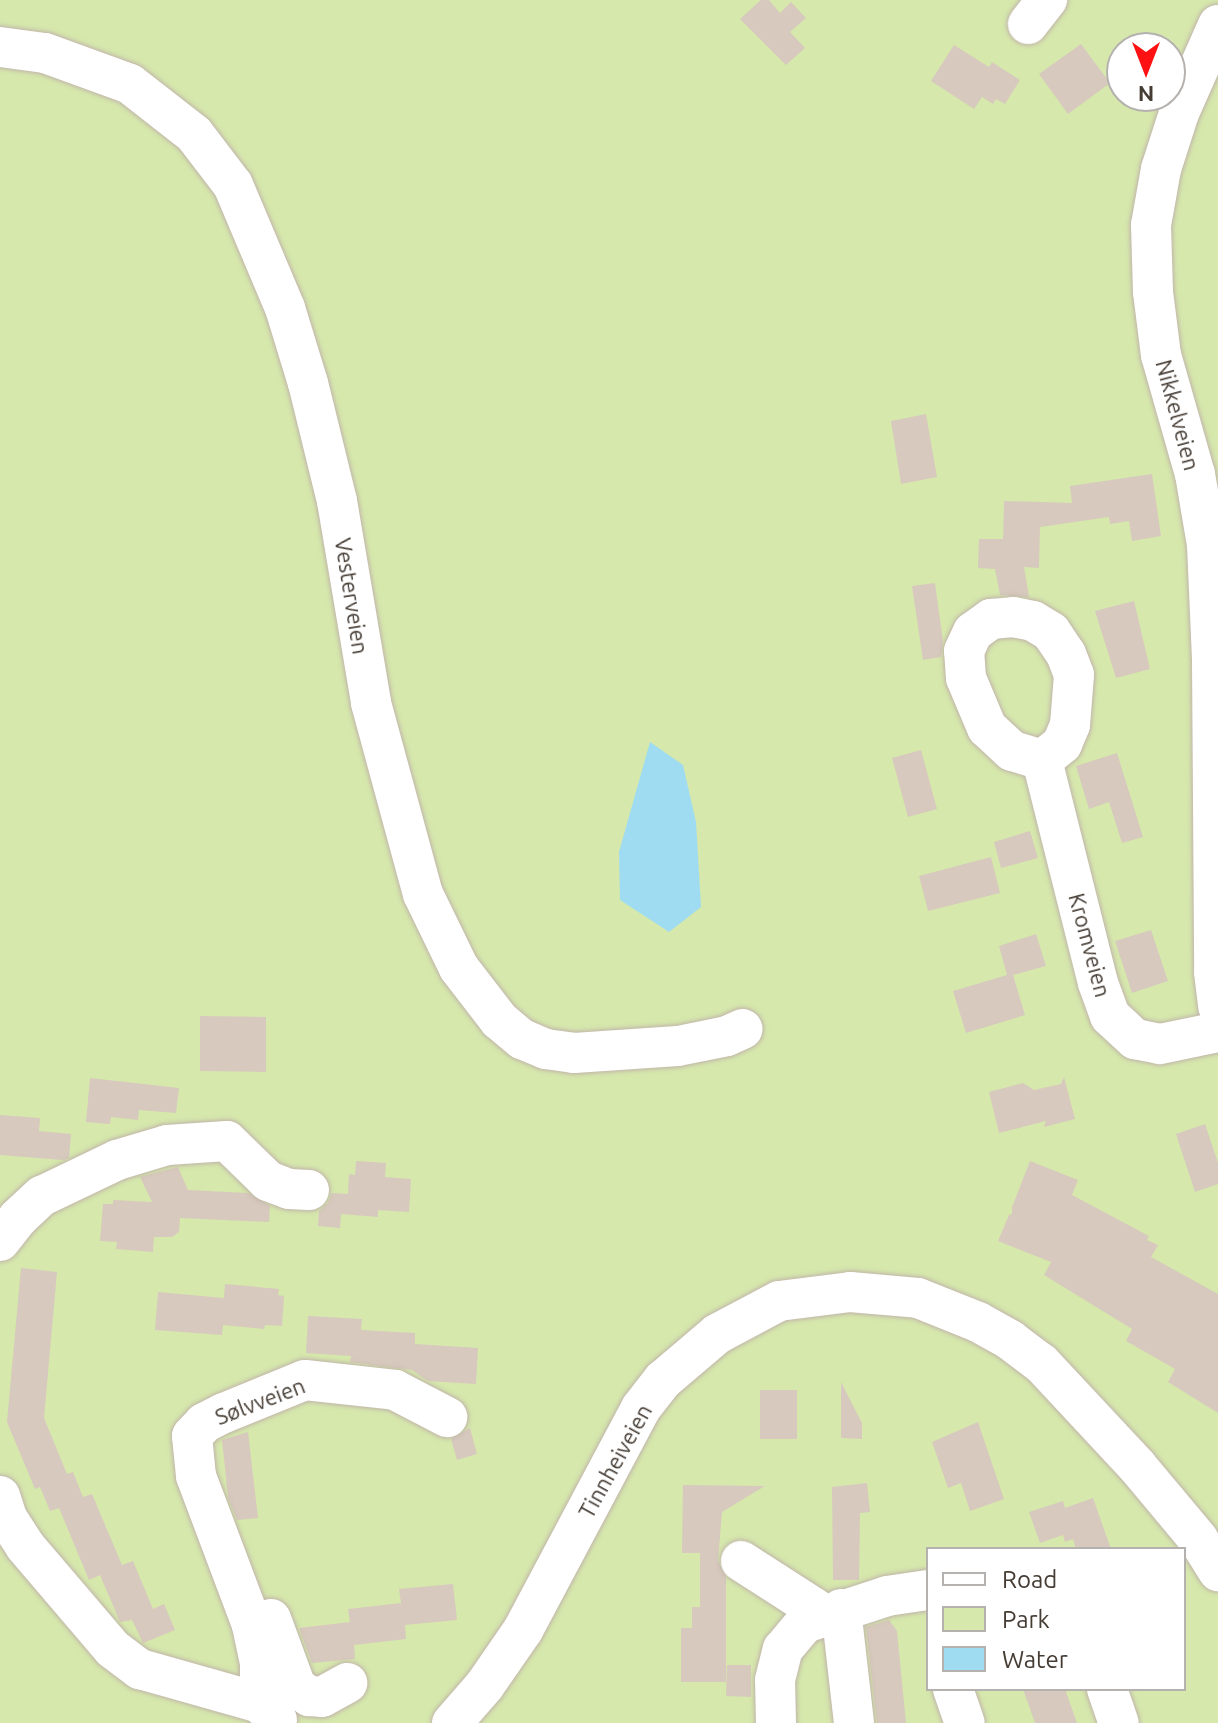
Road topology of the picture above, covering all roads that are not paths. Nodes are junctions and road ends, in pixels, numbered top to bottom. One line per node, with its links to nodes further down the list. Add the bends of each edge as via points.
1 (1218, 25): 4 (street, Nikkelveien, via 1179,113 1151,225 1161,355 1197,485 1207,545)
2 (0, 47): 5 (street, Vesterveien, via 45,53 130,84 194,134 233,185 285,308 308,383 337,501 371,703 423,894 459,968 499,1020 522,1039 546,1049 574,1053 678,1046)
3 (1042, 760): 6 (street, Kromveien, via 1110,1016 1135,1039 1160,1044)
4 (1218, 1007)
5 (743, 1029)
6 (1218, 1032)
7 (309, 1190): 8 (street, via 268,1181 227,1141 167,1145 117,1160 42,1196)
8 (0, 1241)
9 (447, 1417): 14 (street, Sølvveien, via 395,1390 305,1380 204,1423 192,1436 196,1476)
10 (0, 1496): 19 (street, Sølvveien, via 25,1546 113,1649 140,1669)
11 (741, 1561): 15 (street)
12 (1218, 1571): 20 (street, Tinnheiveien, via 1137,1466 1041,1363 1010,1340 918,1298 850,1292 779,1301 717,1334 663,1380 641,1408 523,1630)
13 (926, 1595): 15 (street, via 887,1596)
14 (242, 1596): 16 (street, via 261,1597 296,1687 322,1697); 19 (street, Sølvveien)
15 (833, 1612): 21 (street, via 805,1623 783,1649 775,1680); 22 (street)
16 (347, 1683)
17 (954, 1691): 23 (street)
18 (1108, 1691): 24 (street)
19 (270, 1713)
20 (452, 1723)
21 (776, 1723)
22 (854, 1723)
23 (965, 1723)
24 (1119, 1723)

